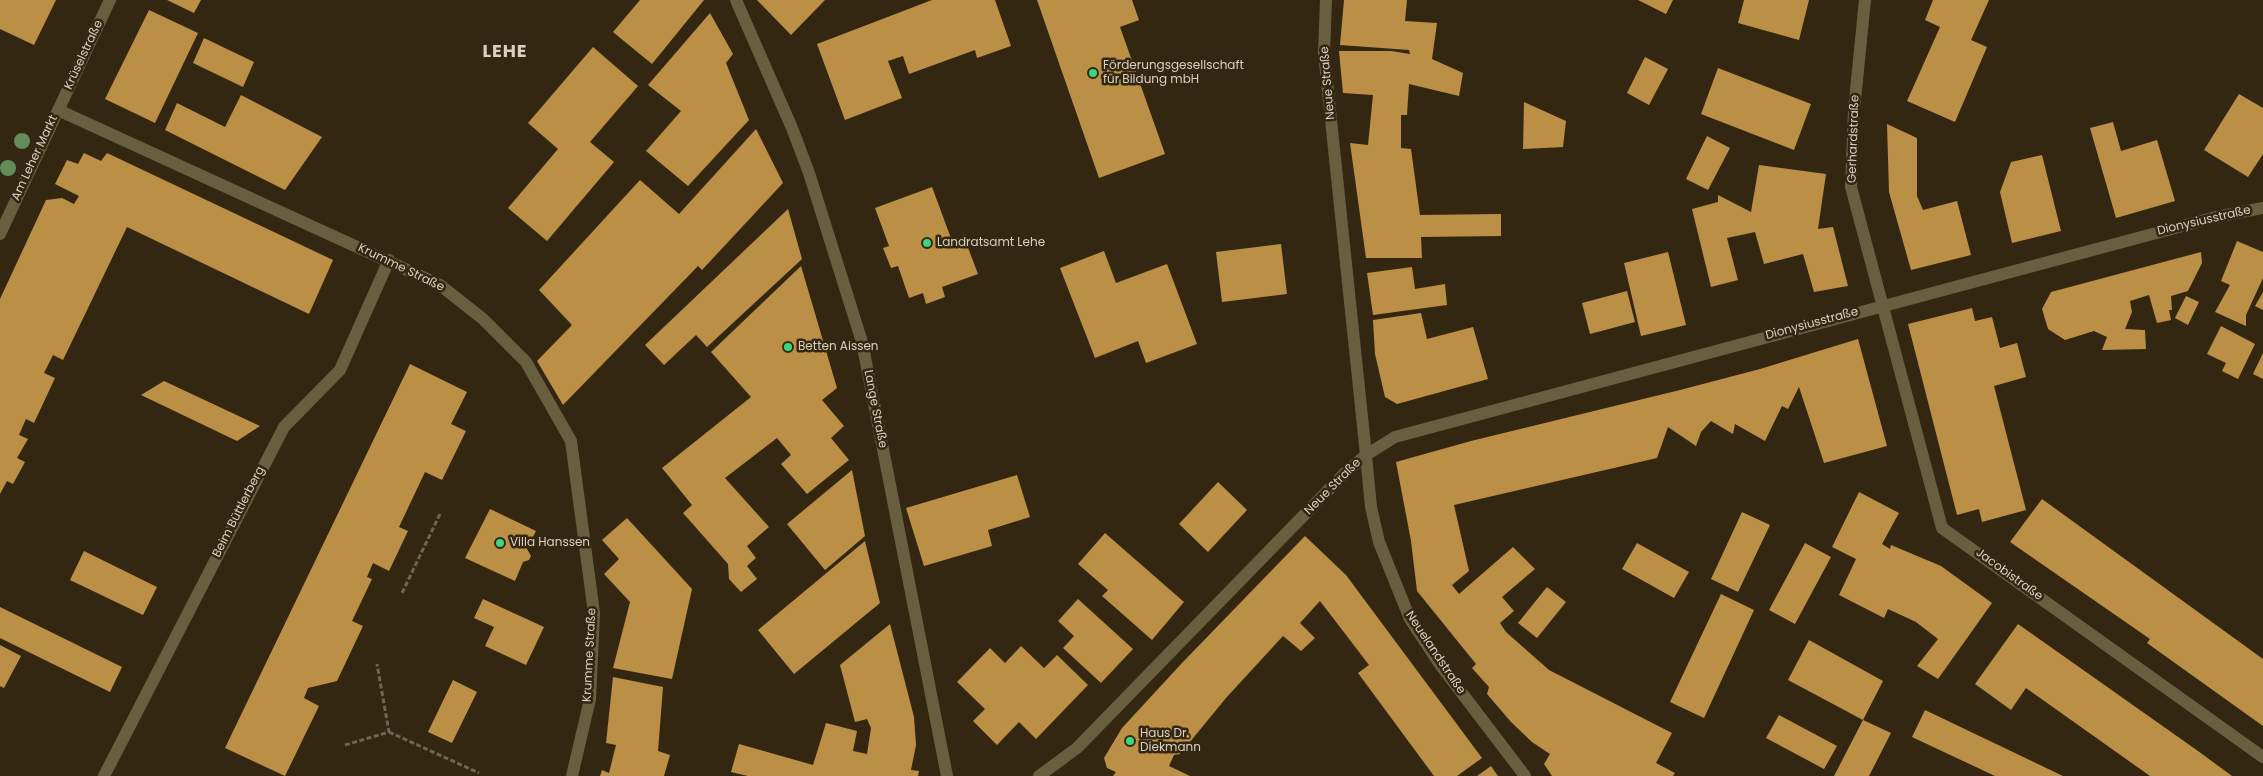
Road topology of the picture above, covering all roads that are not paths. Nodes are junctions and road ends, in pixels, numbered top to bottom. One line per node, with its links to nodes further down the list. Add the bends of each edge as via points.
1 (110, 0): 5 (street, Krüselstraße)
2 (736, 0): 14 (street, Lange Straße, via 809,173 862,342)
3 (1326, 0): 10 (street, Neue Straße, via 1324,53)
4 (1865, 0): 9 (street, Gerhardstraße, via 1854,110 1852,187)
5 (58, 110): 7 (street, Am Leher Markt); 8 (street, Krumme Straße)
6 (2263, 208): 9 (street, Dionysiusstraße, via 2216,216)
7 (0, 234)
8 (389, 260): 12 (street, Beim Büttlerberg, via 340,370 284,427); 13 (street, Krumme Straße, via 440,285 483,318 526,362 571,441 594,613 590,699)
9 (1883, 305): 10 (street, Dionysiusstraße, via 1395,437); 11 (street, Jacobistraße, via 1942,528)
10 (1366, 455): 15 (street, Neue Straße, via 1077,748); 16 (street, Neuelandstraße, via 1371,507 1379,542 1410,619 1439,663)
11 (2263, 757)
12 (104, 776)
13 (572, 776)
14 (947, 776)
15 (1039, 776)
16 (1525, 776)

